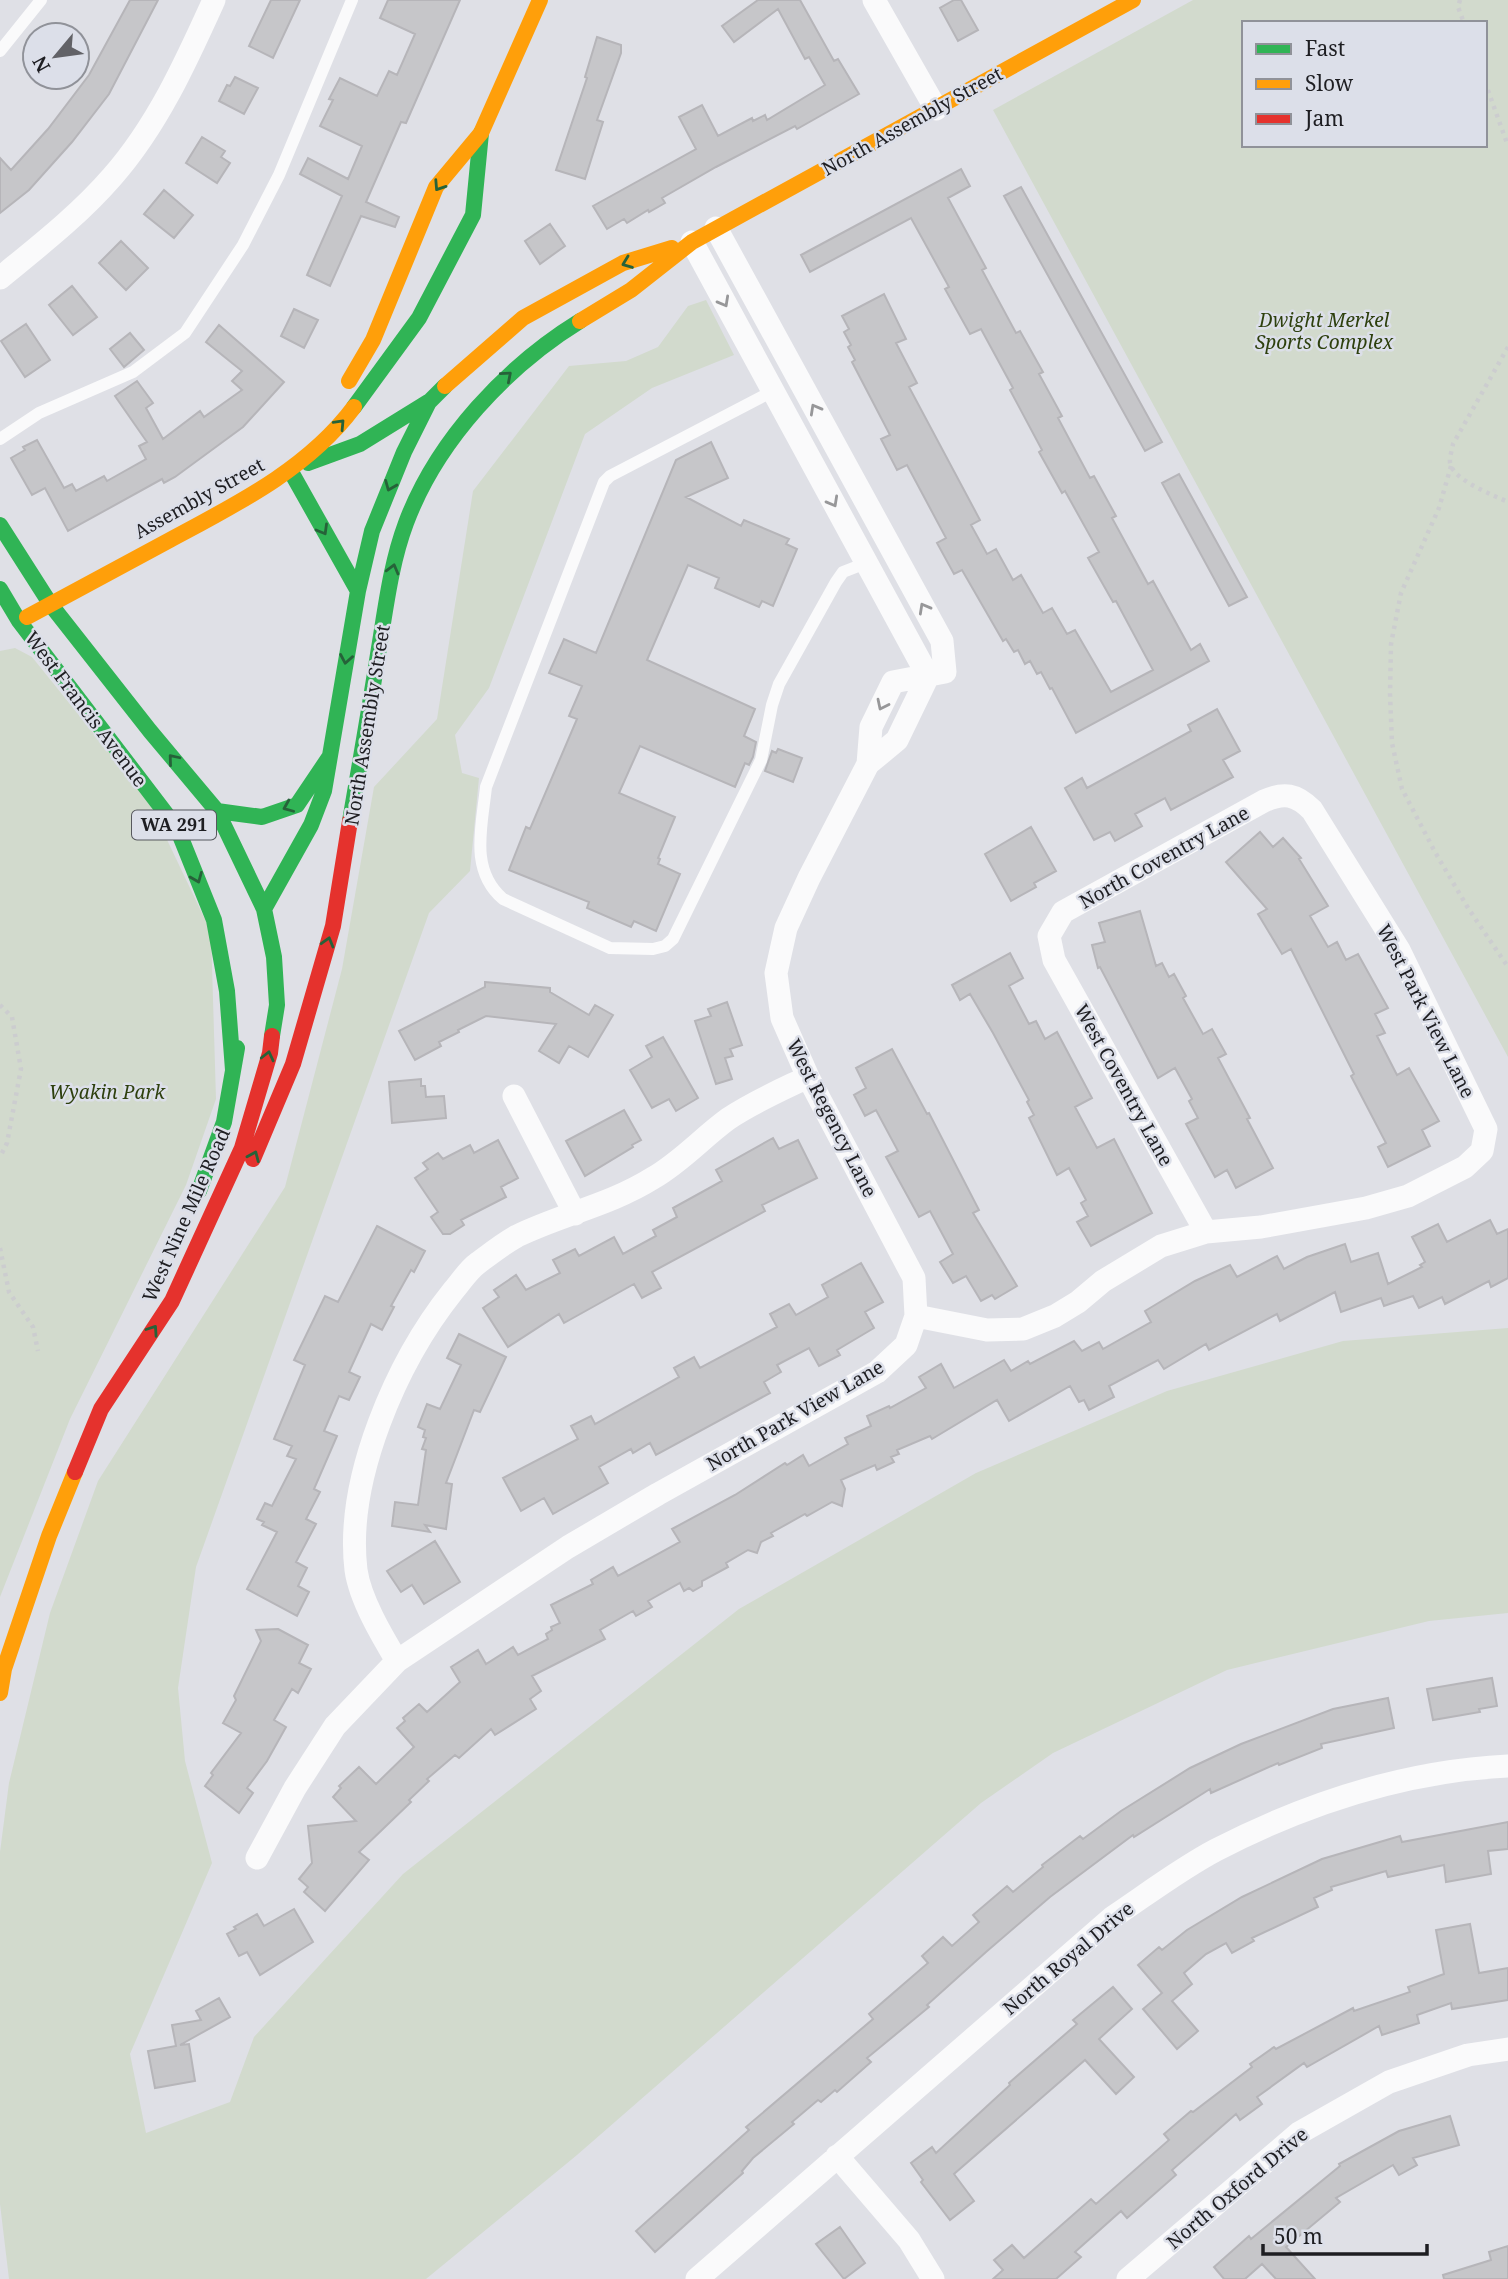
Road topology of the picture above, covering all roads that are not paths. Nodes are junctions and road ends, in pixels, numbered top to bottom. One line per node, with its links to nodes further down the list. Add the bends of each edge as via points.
1 (41, 0): 7 (lane)
2 (214, 0): 12 (street, via 152,123 113,176)
3 (352, 0): 19 (lane, via 279,174 243,245 185,332 133,372 40,413)
4 (540, 0): 9 (main road)
5 (874, 0): 8 (street)
6 (1133, 0): 8 (main road, North Assembly Street)
7 (0, 51)
8 (936, 109): 10 (main road, North Assembly Street)
9 (481, 133): 16 (main road, one-way to 16, via 436,187 373,340); 20 (main road, one-way to 9, via 342,424 425,307 473,215)
10 (716, 228): 11 (main road, North Assembly Street); 14 (street)
11 (692, 242): 13 (main road, North Assembly Street, via 631,290); 15 (street, one-way to 15); 17 (main road, North Assembly Street, one-way to 17, via 623,263 523,318)
12 (0, 278)
13 (548, 341): 17 (main road, via 500,360); 44 (main road, North Assembly Street, one-way to 13, via 240,1188 293,1064 332,926 391,578 406,523 428,477 457,434 499,383)
14 (800, 382): 15 (street); 22 (street, one-way to 14)
15 (773, 391): 24 (street, one-way to 24); 24 (lane, via 604,482 486,787 481,868 493,890 503,899 610,948 653,949 673,939 761,760 779,684 836,582 844,572)
16 (340, 395)
17 (429, 402): 20 (main road, via 360,444); 27 (main road, North Assembly Street, one-way to 27, via 372,530)
18 (326, 416): 20 (main road)
19 (0, 439)
20 (290, 470): 23 (main road, Assembly Street); 27 (main road, one-way to 27)
21 (0, 526): 25 (main road, West Francis Avenue / WA 291)
22 (892, 549): 24 (street); 30 (street, one-way to 22, via 942,641)
23 (128, 561): 25 (main road, Assembly Street, via 65,578); 28 (main road, Assembly Street)
24 (866, 563): 30 (street)
25 (34, 579): 28 (main road, West Francis Avenue / WA 291)
26 (0, 589): 29 (main road, West Francis Avenue / WA 291)
27 (358, 591): 31 (main road, North Assembly Street, one-way to 31)
28 (51, 605): 29 (main road); 33 (main road, West Francis Avenue / WA 291, one-way to 28)
29 (10, 626): 38 (main road, West Francis Avenue / WA 291, one-way to 38, via 177,828 214,920 227,991)
30 (937, 674): 39 (street, West Regency Lane, via 893,682 871,727 868,764 786,928 776,973 782,1018)
31 (330, 756): 33 (main road, one-way to 33, via 297,805 262,817); 34 (main road, North Assembly Street, via 324,791 311,825)
32 (1290, 795): 35 (street, North Coventry Lane, via 1264,801 1063,912); 43 (street, West Park View Lane, via 1312,810 1399,950 1486,1129 1482,1151 1465,1167 1408,1196 1261,1227)
33 (217, 811): 34 (main road, West Francis Avenue / WA 291)
34 (264, 909): 36 (main road, North Assembly Street); 44 (main road, West Nine Mile Road / WA 291, one-way to 34, via 242,1148 270,1053 277,1005)
35 (1049, 936): 43 (street, West Coventry Lane, via 1054,960)
36 (256, 950)
37 (243, 1017): 38 (main road, West Nine Mile Road)
38 (233, 1070): 41 (main road, West Nine Mile Road / WA 291, via 223,1122)
39 (808, 1077): 42 (street, via 727,1120 655,1177 618,1198); 45 (street, West Regency Lane, via 914,1278)
40 (514, 1096): 42 (street)
41 (194, 1204)
42 (575, 1214): 48 (street, via 516,1237 474,1265 411,1354 387,1406 366,1464 354,1521 356,1572 374,1622)
43 (1206, 1232): 45 (street, via 1161,1246 1103,1280 1067,1309 1023,1329 987,1330)
44 (172, 1301): 47 (main road, West Nine Mile Road / WA 291, one-way to 44)
45 (916, 1316): 48 (street, North Park View Lane, via 906,1345 877,1372 568,1548)
46 (134, 1330): 47 (main road, West Nine Mile Road / WA 291)
47 (106, 1399): 49 (main road, West Nine Mile Road / WA 291, via 49,1536)
48 (397, 1661): 51 (street, North Park View Lane, via 335,1726)
49 (0, 1693)
50 (1508, 1766): 53 (street, North Royal Drive, via 1464,1768 1383,1784 1303,1810 1215,1851 1112,1917)
51 (257, 1858)
52 (1508, 2049): 56 (street, North Oxford Drive, via 1468,2054 1389,2082 1299,2133)
53 (837, 2156): 54 (street, North Royal Drive); 55 (street, via 909,2240)
54 (697, 2279)
55 (933, 2279)
56 (1128, 2279)

